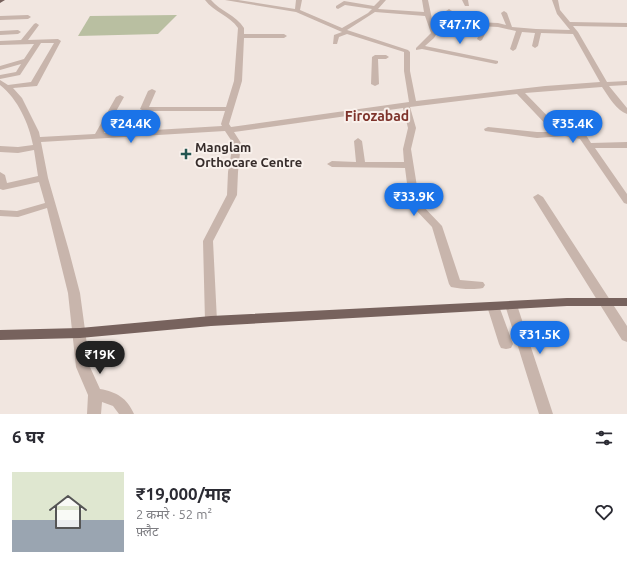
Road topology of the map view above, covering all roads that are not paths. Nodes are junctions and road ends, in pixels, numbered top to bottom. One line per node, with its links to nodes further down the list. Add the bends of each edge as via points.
1 (208, 0): 28 (street, via 218,11 239,24)
2 (228, 0): 9 (street)
3 (299, 0): 9 (street)
4 (383, 0): 8 (street)
5 (425, 0): 12 (street)
6 (555, 0): 18 (street, via 558,12)
7 (338, 7): 8 (street, via 346,3)
8 (375, 9): 12 (street); 23 (street)
9 (297, 11): 23 (street)
10 (449, 11): 16 (street)
11 (504, 13): 21 (street)
12 (427, 14): 15 (street)
13 (0, 15): 14 (street)
14 (28, 17)
15 (430, 21): 16 (street); 36 (street, via 434,30 433,35)
16 (452, 22): 17 (street)
17 (476, 23): 21 (street); 30 (street, via 476,32 482,34)
18 (568, 24): 20 (street); 26 (street)
19 (36, 25): 32 (street)
20 (627, 25)
21 (510, 28): 22 (street)
22 (520, 29): 24 (street); 38 (street)
23 (345, 31): 34 (street, via 336,36); 37 (street)
24 (538, 31): 26 (street); 35 (street)
25 (18, 32): 27 (street)
26 (574, 32): 48 (street)
27 (0, 33)
28 (241, 36): 29 (street); 54 (street, via 238,81)
29 (284, 36)
30 (480, 39)
31 (39, 41): 32 (street); 41 (street); 49 (street, via 58,41 34,84)
32 (23, 42): 33 (street)
33 (0, 43)
34 (335, 43)
35 (535, 46)
36 (420, 47): 39 (street); 42 (street)
37 (396, 48): 39 (street); 40 (street, via 387,52)
38 (513, 49)
39 (408, 53): 53 (street)
40 (386, 57): 43 (street); 47 (street, via 375,58)
41 (27, 60): 44 (street); 45 (street, via 18,74)
42 (496, 62)
43 (386, 65)
44 (0, 68)
45 (0, 77)
46 (627, 83): 48 (street)
47 (375, 84)
48 (604, 84): 51 (street); 55 (street)
49 (4, 88): 61 (street, via 21,102 35,132)
50 (152, 91): 54 (street, via 144,108)
51 (520, 92): 53 (street); 58 (street, via 558,132)
52 (120, 97): 59 (street)
53 (409, 104): 56 (street); 67 (street, via 412,128 407,149)
54 (230, 109): 56 (street, via 225,124)
55 (627, 112)
56 (228, 129): 59 (street); 79 (street, via 235,138 238,149 232,195 208,240)
57 (488, 129): 58 (street, via 537,135)
58 (564, 134): 63 (street, via 581,135)
59 (98, 136): 61 (street)
60 (358, 141): 66 (street)
61 (36, 143): 64 (street, via 18,150); 69 (street)
62 (627, 144): 63 (street)
63 (589, 146): 71 (street)
64 (0, 149)
65 (332, 164): 66 (street)
66 (361, 164): 67 (street)
67 (410, 165): 74 (street, via 414,199 439,231 454,282 457,285)
68 (0, 175): 69 (street, via 3,187)
69 (44, 178): 72 (street)
70 (538, 197): 75 (street)
71 (627, 201)
72 (51, 204): 73 (street, via 18,214); 80 (street, via 74,294)
73 (0, 213)
74 (479, 285)
75 (606, 302): 76 (main road); 77 (main road); 82 (street)
76 (627, 302)
77 (511, 304): 78 (main road); 87 (street)
78 (493, 306): 79 (main road); 83 (street)
79 (211, 321): 80 (main road)
80 (80, 333): 81 (main road); 84 (street, via 84,367)
81 (0, 335)
82 (627, 337)
83 (506, 344)
84 (95, 395): 85 (street); 86 (street, via 113,397)
85 (94, 414)
86 (127, 414)
87 (546, 414)

